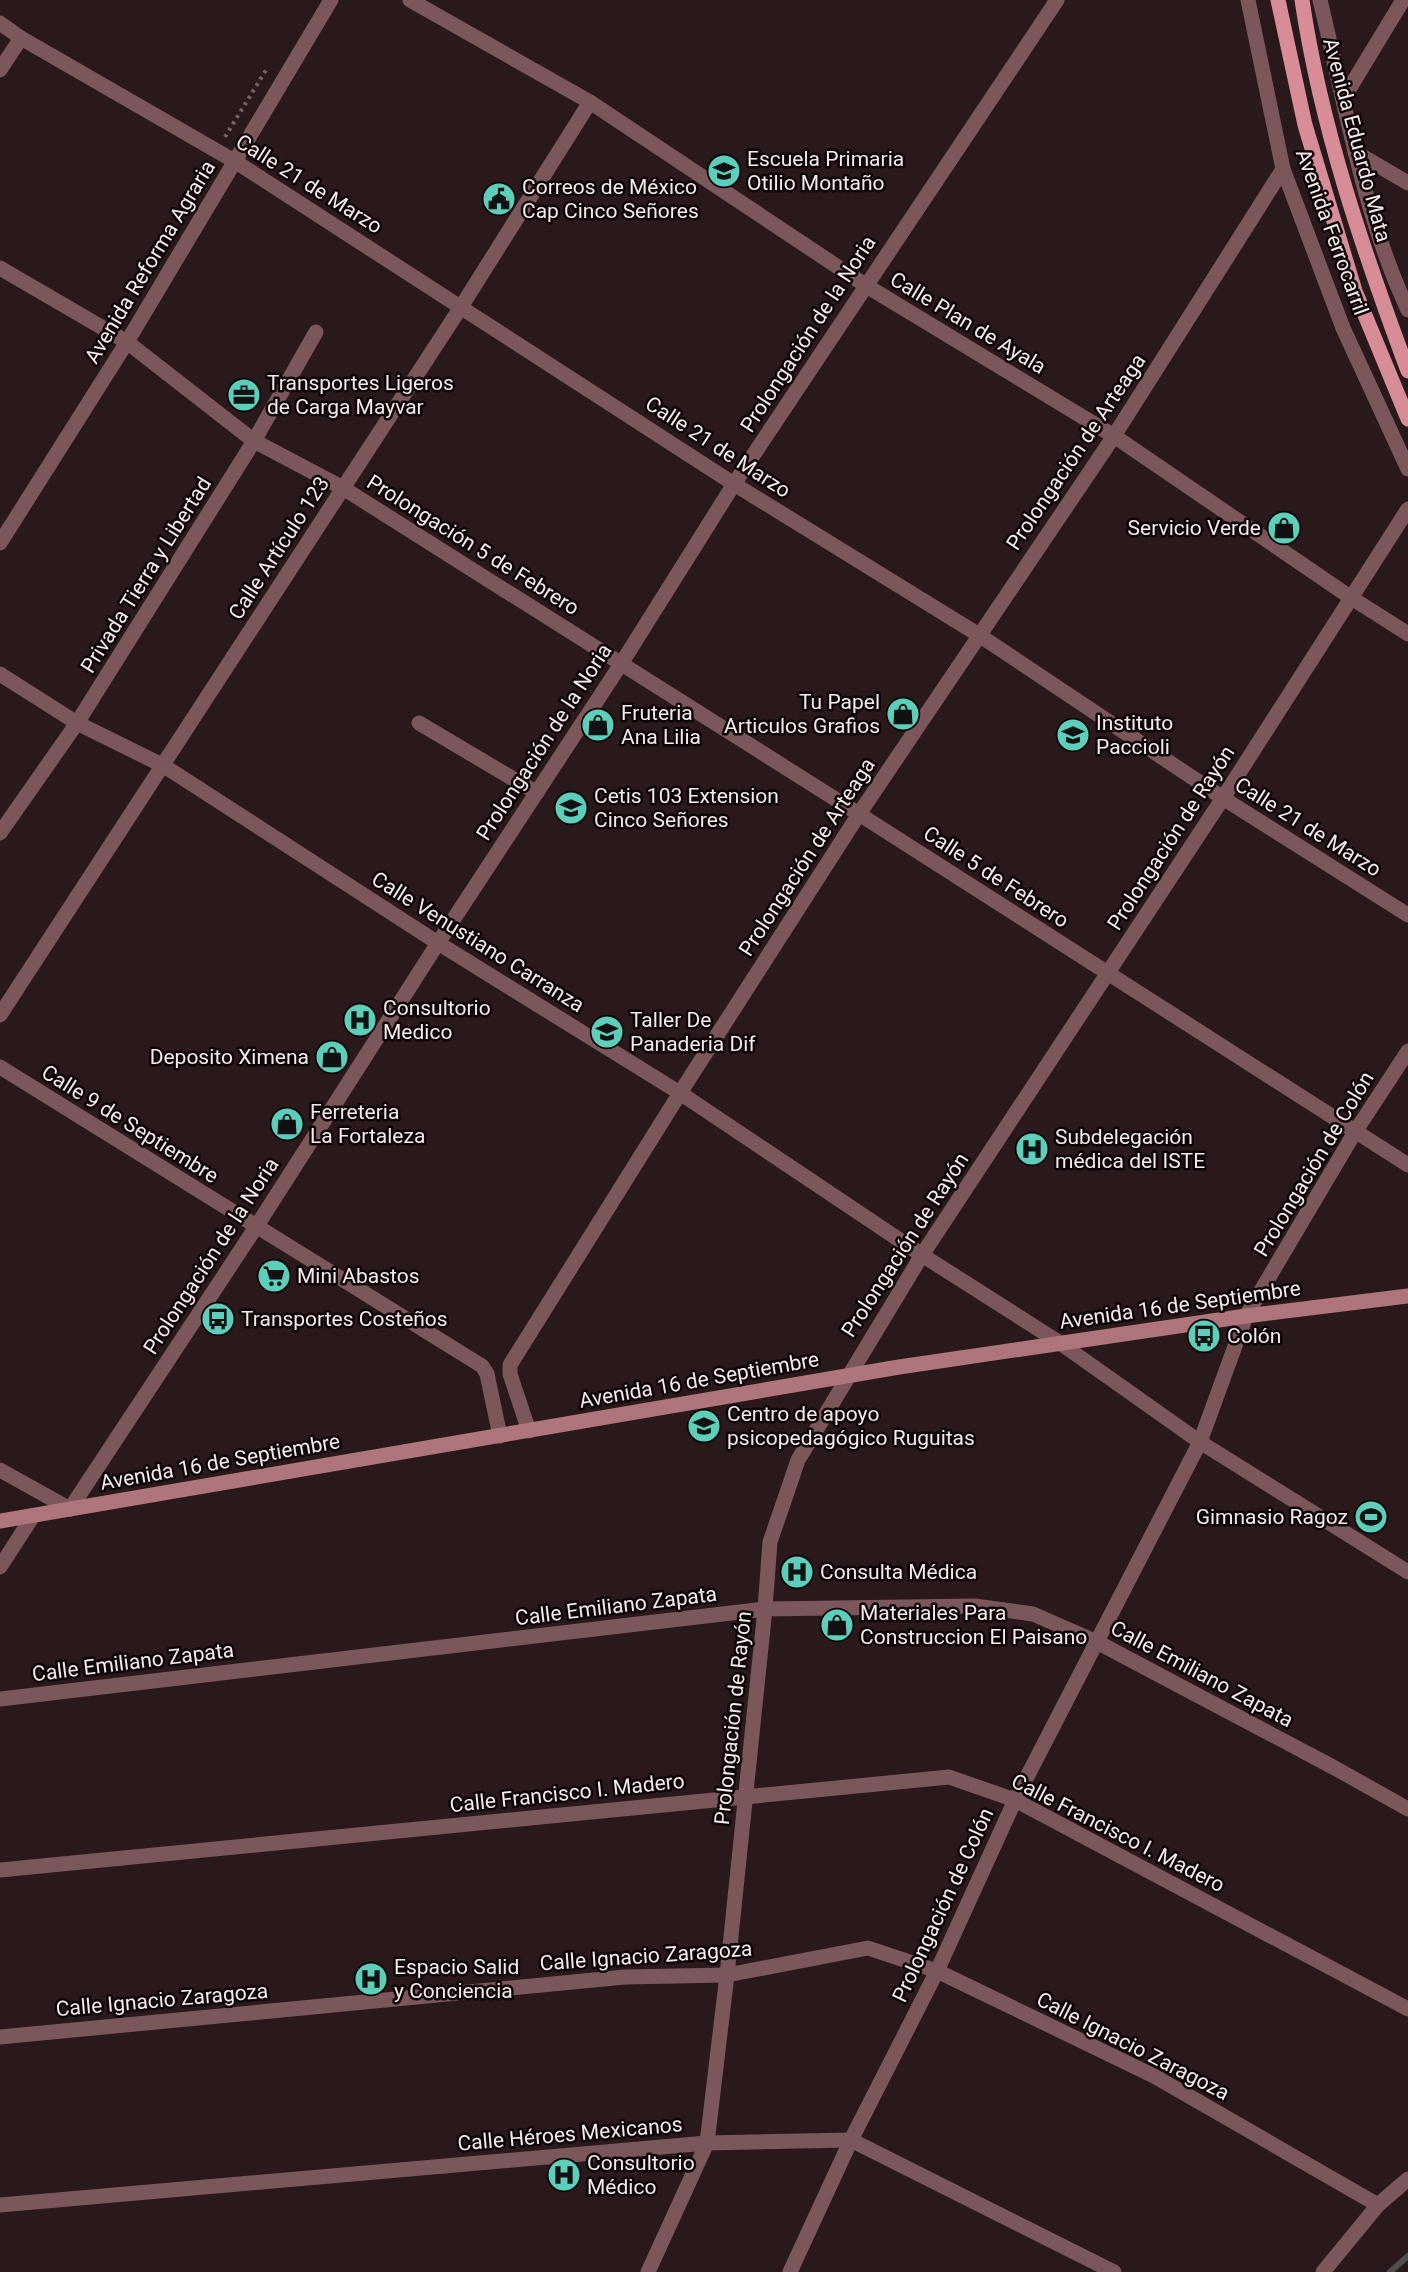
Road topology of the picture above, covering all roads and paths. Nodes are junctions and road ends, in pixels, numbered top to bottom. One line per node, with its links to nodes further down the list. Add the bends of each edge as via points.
1 (331, 0): 15 (street, Avenida Reforma Agraria)
2 (410, 0): 13 (street, Calle Plan de Ayala)
3 (1057, 0): 19 (street, Prolongación de la Noria)
4 (1248, 0): 16 (street, Avenida Ferrocarril)
5 (1278, 0): 21 (main road, Avenida Eduardo Mata, via 1305,125)
6 (1302, 0): 20 (main road, Avenida Eduardo Mata, via 1314,74)
7 (1320, 0): 12 (street, Avenida Ferrocarril)
8 (1403, 0): 12 (street)
9 (0, 23): 10 (street, Calle 21 de Marzo)
10 (21, 38): 11 (street); 15 (street, Calle 21 de Marzo)
11 (0, 70)
12 (1343, 99): 14 (street, Avenida Ferrocarril)
13 (590, 102): 19 (street, Calle Plan de Ayala); 22 (street, Calle Artículo 123)
14 (1355, 152): 17 (street); 23 (street, Avenida Ferrocarril, via 1394,279)
15 (236, 162): 22 (street, Calle 21 de Marzo); 25 (street, Avenida Reforma Agraria)
16 (1283, 169): 28 (street, Prolongación de Arteaga); 30 (street, Avenida Ferrocarril, via 1343,327)
17 (1408, 183)
18 (0, 268): 25 (street, Prolongación 5 de Febrero)
19 (865, 285): 28 (street, Calle Plan de Ayala); 31 (street, Prolongación de la Noria)
20 (1377, 289): 26 (main road, Avenida Ferrocarril)
21 (1355, 291): 27 (main road, Avenida Ferrocarril)
22 (461, 307): 31 (street, Calle 21 de Marzo); 32 (street, Calle Artículo 123)
23 (1408, 310)
24 (316, 332): 29 (street, Privada Tierra y Libertad)
25 (127, 342): 29 (street, Prolongación 5 de Febrero); 34 (street, Avenida Reforma Agraria)
26 (1408, 371)
27 (1408, 419)
28 (1114, 436): 35 (street, Calle Plan de Ayala); 37 (street, Prolongación de Arteaga)
29 (254, 441): 32 (street, Prolongación 5 de Febrero); 40 (street, Privada Tierra y Libertad)
30 (1408, 469)
31 (734, 484): 37 (street, Calle 21 de Marzo); 38 (street, Prolongación de la Noria)
32 (343, 488): 38 (street, Prolongación 5 de Febrero); 42 (street, Calle Artículo 123)
33 (1408, 509): 35 (street, Prolongación de Rayón)
34 (0, 543)
35 (1350, 597): 36 (street, Calle Plan de Ayala); 44 (street, Prolongación de Rayón)
36 (1408, 634)
37 (979, 635): 44 (street, Calle 21 de Marzo); 45 (street, Prolongación de Arteaga)
38 (621, 664): 43 (street, Prolongación de la Noria); 45 (street, Calle 5 de Febrero)
39 (0, 674): 40 (street, Calle Venustiano Carranza)
40 (77, 723): 42 (street, Calle Venustiano Carranza); 46 (street, Privada Tierra y Libertad)
41 (419, 723): 43 (street)
42 (164, 765): 48 (street, Calle Venustiano Carranza); 50 (street, Calle Artículo 123)
43 (537, 793): 48 (street, Prolongación de la Noria)
44 (1223, 798): 47 (street, Calle 21 de Marzo); 49 (street, Prolongación de Rayón)
45 (859, 814): 49 (street, Calle 5 de Febrero); 53 (street, Prolongación de Arteaga)
46 (0, 833)
47 (1408, 915)
48 (438, 943): 53 (street, Calle Venustiano Carranza); 56 (street, Prolongación de la Noria)
49 (1107, 974): 54 (street, Calle 5 de Febrero); 57 (street, Prolongación de Rayón)
50 (0, 1015)
51 (1408, 1051): 54 (street, Prolongación de Colón)
52 (0, 1067): 56 (street, Calle 9 de Septiembre)
53 (680, 1093): 57 (street, Calle Venustiano Carranza); 62 (street, Prolongación de Arteaga, via 510,1365)
54 (1355, 1132): 55 (street, Calle 5 de Febrero); 59 (street, Prolongación de Colón)
55 (1408, 1165)
56 (256, 1227): 63 (street, Calle 9 de Septiembre, via 482,1366); 66 (street, Prolongación de la Noria)
57 (922, 1255): 60 (street, Calle Venustiano Carranza); 61 (street, Prolongación de Rayón)
58 (1408, 1296): 59 (main road, Avenida 16 de Septiembre)
59 (1246, 1317): 60 (main road, Avenida 16 de Septiembre); 64 (street, Prolongación de Colón)
60 (1060, 1343): 61 (main road, Avenida 16 de Septiembre); 64 (street, Calle Venustiano Carranza)
61 (847, 1376): 62 (main road, Avenida 16 de Septiembre); 71 (street, Prolongación de Rayón, via 798,1460 770,1542)
62 (529, 1431): 63 (main road, Avenida 16 de Septiembre)
63 (500, 1436): 66 (main road, Avenida 16 de Septiembre)
64 (1200, 1442): 70 (street, Calle Venustiano Carranza); 72 (street, Prolongación de Colón)
65 (0, 1470): 66 (street)
66 (70, 1509): 67 (main road, Avenida 16 de Septiembre)
67 (33, 1516): 68 (main road, Avenida 16 de Septiembre); 69 (street)
68 (0, 1521)
69 (0, 1568)
70 (1408, 1572)
71 (765, 1609): 72 (street, Calle Emiliano Zapata, via 975,1606 1033,1614); 73 (street, Calle Emiliano Zapata); 74 (street, Prolongación de Rayón)
72 (1097, 1642): 75 (street, Prolongación de Colón); 76 (street, Calle Emiliano Zapata)
73 (0, 1699)
74 (746, 1797): 75 (street, Calle Francisco I. Madero, via 949,1777); 77 (street, Calle Francisco I. Madero); 79 (street, Prolongación de Rayón)
75 (1015, 1800): 78 (street, Prolongación de Colón); 80 (street, Calle Francisco I. Madero)
76 (1408, 1809)
77 (0, 1870)
78 (937, 1971): 79 (street, Calle Ignacio Zaragoza, via 868,1948); 82 (street, Prolongación de Colón); 86 (street, Calle Ignacio Zaragoza, via 1154,2076)
79 (727, 1975): 81 (street, Calle Ignacio Zaragoza, via 625,1977); 83 (street, Prolongación de Rayón)
80 (1408, 2009)
81 (0, 2037)
82 (851, 2140): 83 (street, Calle Héroes Mexicanos); 88 (street, Prolongación de Colón); 89 (street, Calle Héroes Mexicanos)
83 (707, 2143): 85 (street, Calle Héroes Mexicanos); 87 (street, Prolongación de Rayón)
84 (1408, 2179): 86 (street)
85 (0, 2205)
86 (1378, 2205): 90 (street)
87 (648, 2272)
88 (790, 2272)
89 (1114, 2272)
90 (1323, 2272)

